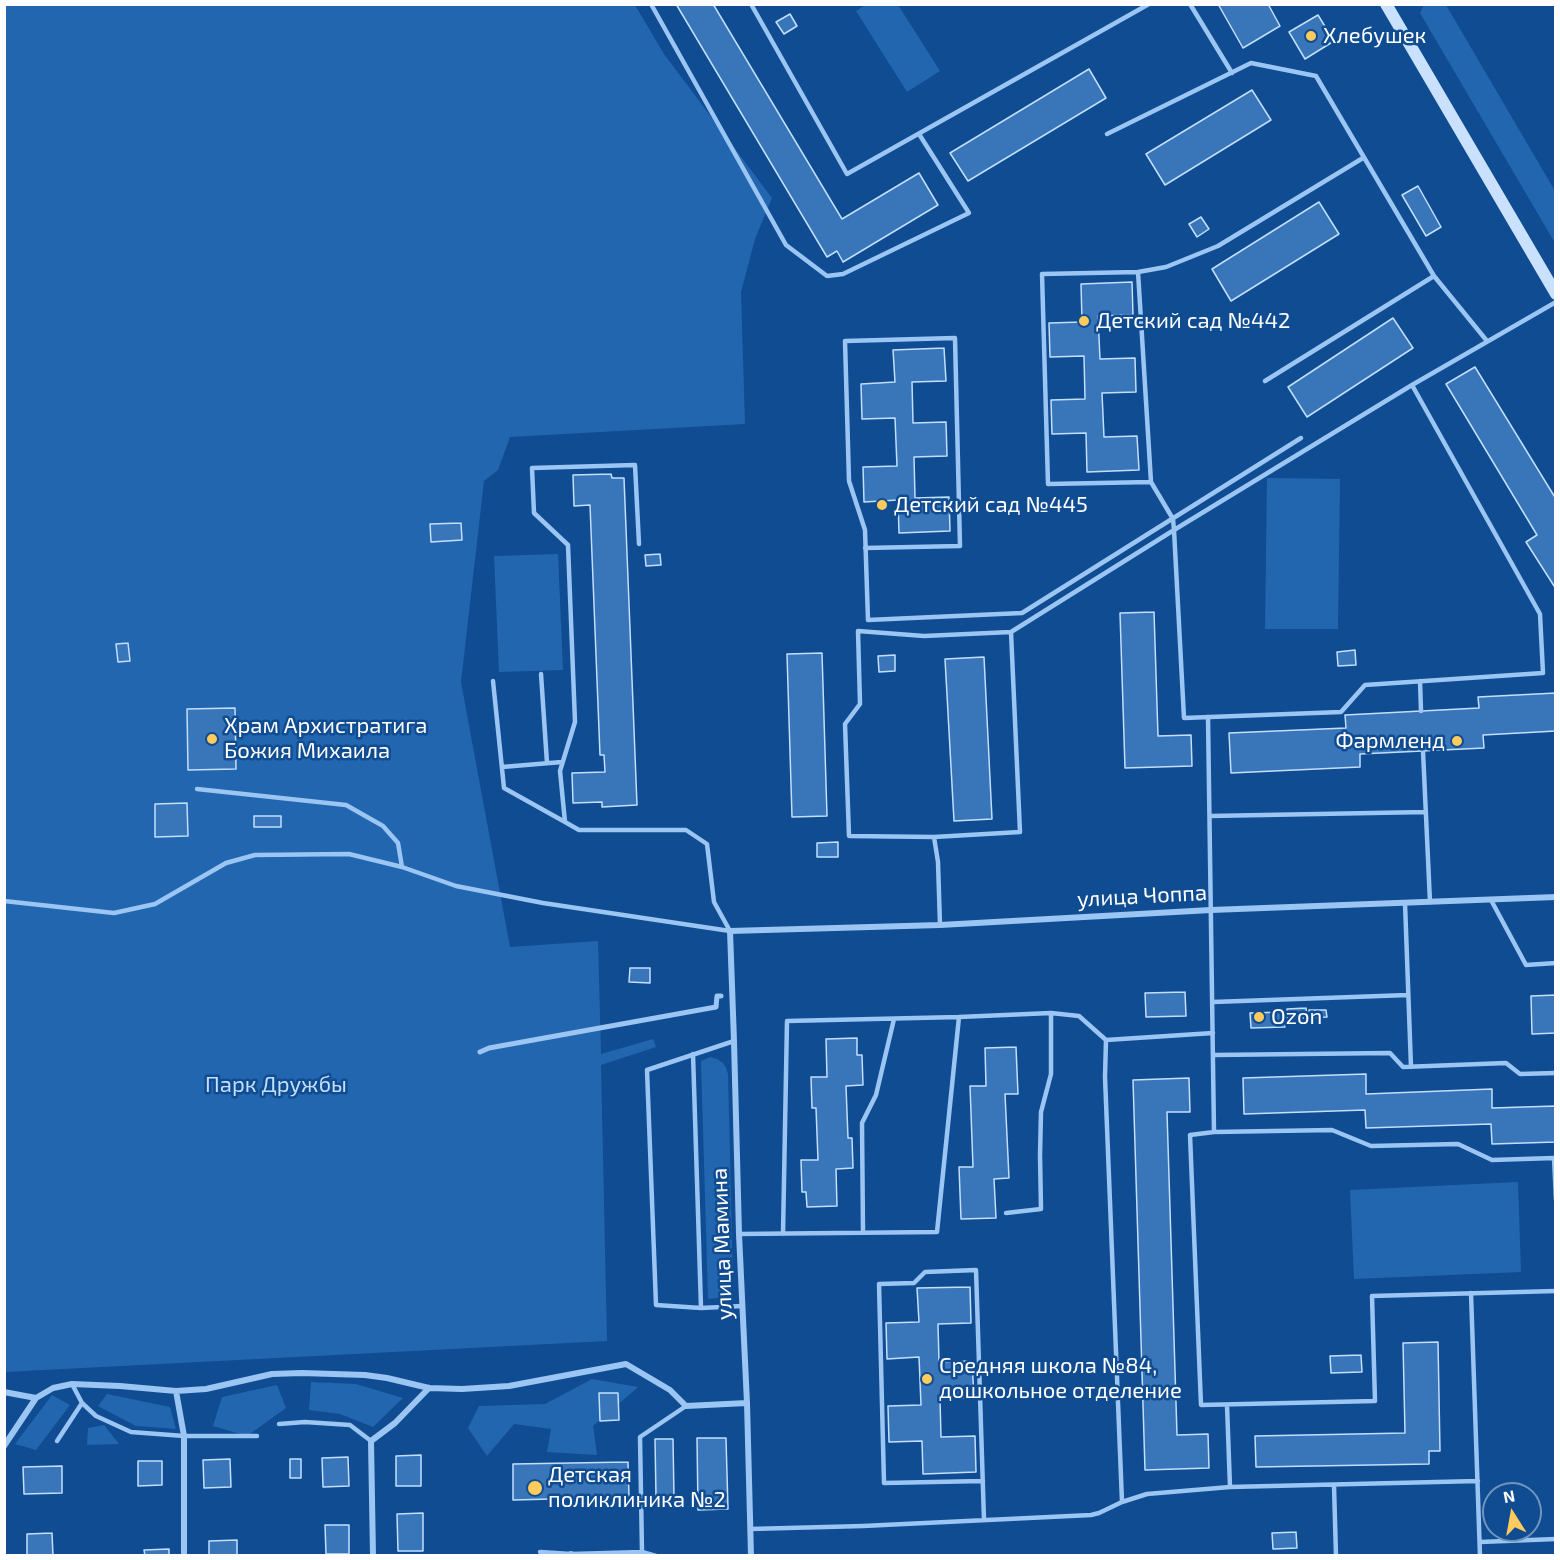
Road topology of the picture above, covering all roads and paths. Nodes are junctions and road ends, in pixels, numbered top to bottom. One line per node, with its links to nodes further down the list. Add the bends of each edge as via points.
1 (651, 4): 7 (lane, via 786,245 827,276 843,274 969,213)
2 (751, 4): 7 (lane, via 848,174)
3 (1149, 4): 7 (lane)
4 (1190, 4): 6 (lane)
5 (1386, 4): 12 (main road)
6 (1233, 73): 8 (lane); 9 (lane, via 1251,63 1316,76)
7 (919, 134)
8 (1107, 134)
9 (1363, 158): 10 (lane, via 1218,246 1166,267); 11 (lane)
10 (1138, 272): 18 (lane); 18 (lane, via 1042,274 1048,484)
11 (1434, 276): 14 (lane); 15 (lane)
12 (1556, 294)
13 (1556, 302): 14 (lane)
14 (1487, 341): 16 (lane)
15 (1265, 381)
16 (1412, 386): 20 (lane); 26 (lane, via 1540,614 1543,673)
17 (1301, 438): 19 (lane)
18 (1151, 482): 19 (lane)
19 (1173, 519): 20 (lane); 22 (lane, via 1022,613 868,620)
20 (1174, 530): 23 (lane); 28 (lane, via 1184,718)
21 (639, 544): 30 (lane, via 635,465 532,468 534,513 568,545 575,722)
22 (866, 548): 22 (lane, via 960,546 955,338 845,341 849,481 865,530)
23 (1011, 632): 37 (lane, via 1020,832); 37 (lane, via 924,636 858,631 860,704 845,724 849,836)
24 (542, 674): 31 (lane)
25 (493, 681): 32 (lane)
26 (1420, 681): 27 (lane); 28 (lane, via 1365,685 1341,712)
27 (1421, 711)
28 (1208, 717): 35 (lane)
29 (1423, 751): 34 (lane)
30 (562, 762): 31 (lane); 36 (lane)
31 (547, 763): 32 (lane)
32 (502, 767): 36 (lane, via 504,788)
33 (196, 789): 38 (lane, via 346,805 383,826 398,843)
34 (1426, 812): 35 (lane); 42 (lane)
35 (1210, 816): 44 (lane)
36 (565, 822): 46 (lane, via 579,830 686,830 707,844 714,902)
37 (934, 837): 45 (lane)
38 (402, 867): 41 (lane, via 349,854 255,855 226,863 155,903 114,913); 46 (lane, via 456,886)
39 (1556, 897): 40 (street, улица Чоппа)
40 (1491, 900): 42 (street, улица Чоппа); 47 (lane, via 1526,965)
41 (4, 901)
42 (1430, 902): 43 (street, улица Чоппа)
43 (1405, 903): 44 (street, улица Чоппа); 48 (lane)
44 (1211, 910): 45 (street, улица Чоппа); 50 (lane)
45 (940, 925): 46 (street, улица Чоппа)
46 (730, 931): 56 (street, улица Мамина)
47 (1556, 963)
48 (1408, 995): 50 (lane); 60 (lane)
49 (721, 996): 57 (street, via 717,996 716,1007)
50 (1213, 1002): 54 (lane)
51 (1051, 1014): 52 (lane); 55 (lane, via 1079,1016); 64 (lane, via 1051,1074 1041,1112 1041,1209)
52 (959, 1017): 53 (lane); 65 (lane, via 937,1232)
53 (894, 1019): 65 (lane, via 876,1095 862,1123); 67 (lane, via 788,1020)
54 (1213, 1033): 55 (lane); 59 (lane)
55 (1106, 1040): 91 (lane)
56 (734, 1041): 58 (lane); 66 (street, улица Мамина)
57 (480, 1052)
58 (693, 1054): 71 (lane); 71 (lane, via 647,1070 656,1305)
59 (1214, 1055): 60 (lane, via 1390,1053 1403,1067); 62 (lane)
60 (1411, 1067): 61 (lane, via 1506,1063 1520,1074)
61 (1556, 1073)
62 (1214, 1132): 63 (lane, via 1332,1130 1371,1146 1458,1144 1492,1160 1554,1158); 79 (lane, via 1190,1135 1201,1394 1202,1405)
63 (1556, 1200)
64 (1006, 1213)
65 (863, 1232): 67 (lane)
66 (739, 1234): 67 (lane); 70 (street, улица Мамина)
67 (783, 1234)
68 (1556, 1292): 69 (lane)
69 (1472, 1293): 79 (lane, via 1372,1296 1375,1401); 88 (lane)
70 (742, 1306): 71 (lane); 78 (street, улица Мамина)
71 (701, 1308)
72 (72, 1384): 74 (street); 76 (street, via 53,1388); 77 (lane)
73 (429, 1388): 74 (street, via 365,1375 302,1373 272,1374 206,1389); 80 (street, via 509,1386 626,1364 670,1390); 85 (street)
74 (176, 1391): 82 (street)
75 (4, 1392): 76 (street)
76 (36, 1398): 86 (street)
77 (82, 1403): 82 (lane, via 96,1416 131,1432); 84 (lane)
78 (747, 1403): 80 (street); 93 (street, улица Мамина)
79 (1227, 1405): 90 (lane)
80 (686, 1406): 97 (lane, via 640,1437)
81 (279, 1424): 85 (lane, via 351,1425)
82 (184, 1436): 83 (lane); 99 (street)
83 (257, 1436)
84 (57, 1441)
85 (371, 1441): 100 (street)
86 (4, 1446)
87 (983, 1481): 87 (lane, via 976,1270 925,1272 914,1283 879,1284 884,1483); 92 (lane)
88 (1478, 1481): 89 (lane); 95 (lane)
89 (1334, 1486): 90 (lane); 103 (lane)
90 (1230, 1487): 91 (lane, via 1147,1494)
91 (1122, 1502): 92 (lane, via 1099,1514)
92 (984, 1520): 93 (lane)
93 (750, 1529): 102 (street, улица Мамина)
94 (1556, 1539): 95 (lane)
95 (1480, 1542): 104 (lane)
96 (540, 1552): 98 (lane)
97 (642, 1552): 98 (lane); 101 (lane)
98 (571, 1555)
99 (184, 1556)
100 (373, 1556)
101 (656, 1556)
102 (751, 1556)
103 (1336, 1556)
104 (1480, 1556)

